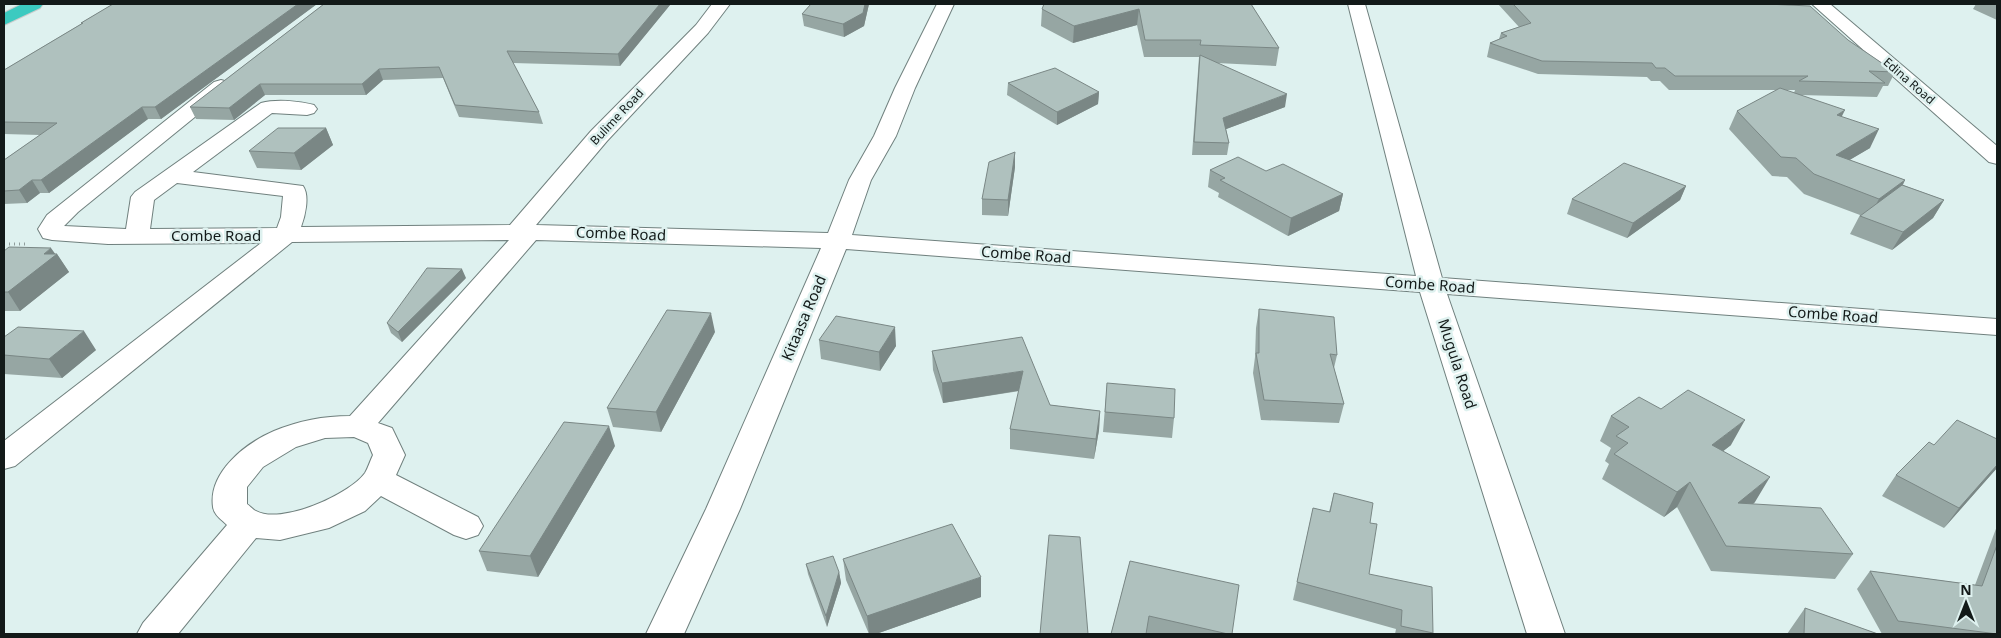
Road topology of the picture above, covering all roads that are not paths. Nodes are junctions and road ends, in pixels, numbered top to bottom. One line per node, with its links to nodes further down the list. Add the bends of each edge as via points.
1 (34, 4): 6 (highway)
2 (720, 4): 11 (street, Bulime Road, via 702,29 599,136)
3 (946, 4): 14 (street, Kitaasa Road, via 860,180)
4 (1357, 4): 15 (street, Mugula Road)
5 (1820, 4): 9 (street, Edina Road)
6 (4, 20)
7 (240, 72): 13 (street, Combe Road, via 70,207 50,229 52,233)
8 (306, 109): 10 (street, via 268,108)
9 (1997, 157)
10 (172, 176): 12 (street, via 295,191); 13 (street, via 143,197)
11 (523, 232): 12 (street, Combe Road); 14 (street, Combe Road); 17 (street, Bulime Road)
12 (286, 235): 13 (street, Combe Road); 18 (street)
13 (137, 236)
14 (837, 241): 15 (street, Combe Road); 23 (street, Kitaasa Road, via 723,508)
15 (1431, 285): 16 (street, Combe Road); 24 (street, Mugula Road)
16 (1997, 327)
17 (358, 426): 19 (street, via 382,436 389,455); 20 (street, via 323,427 285,439 252,459 231,484 230,508)
18 (4, 458)
19 (378, 480): 20 (street, via 353,502 317,519 280,527); 21 (street)
20 (248, 524): 22 (street)
21 (466, 526)
22 (156, 634)
23 (665, 634)
24 (1546, 634)

